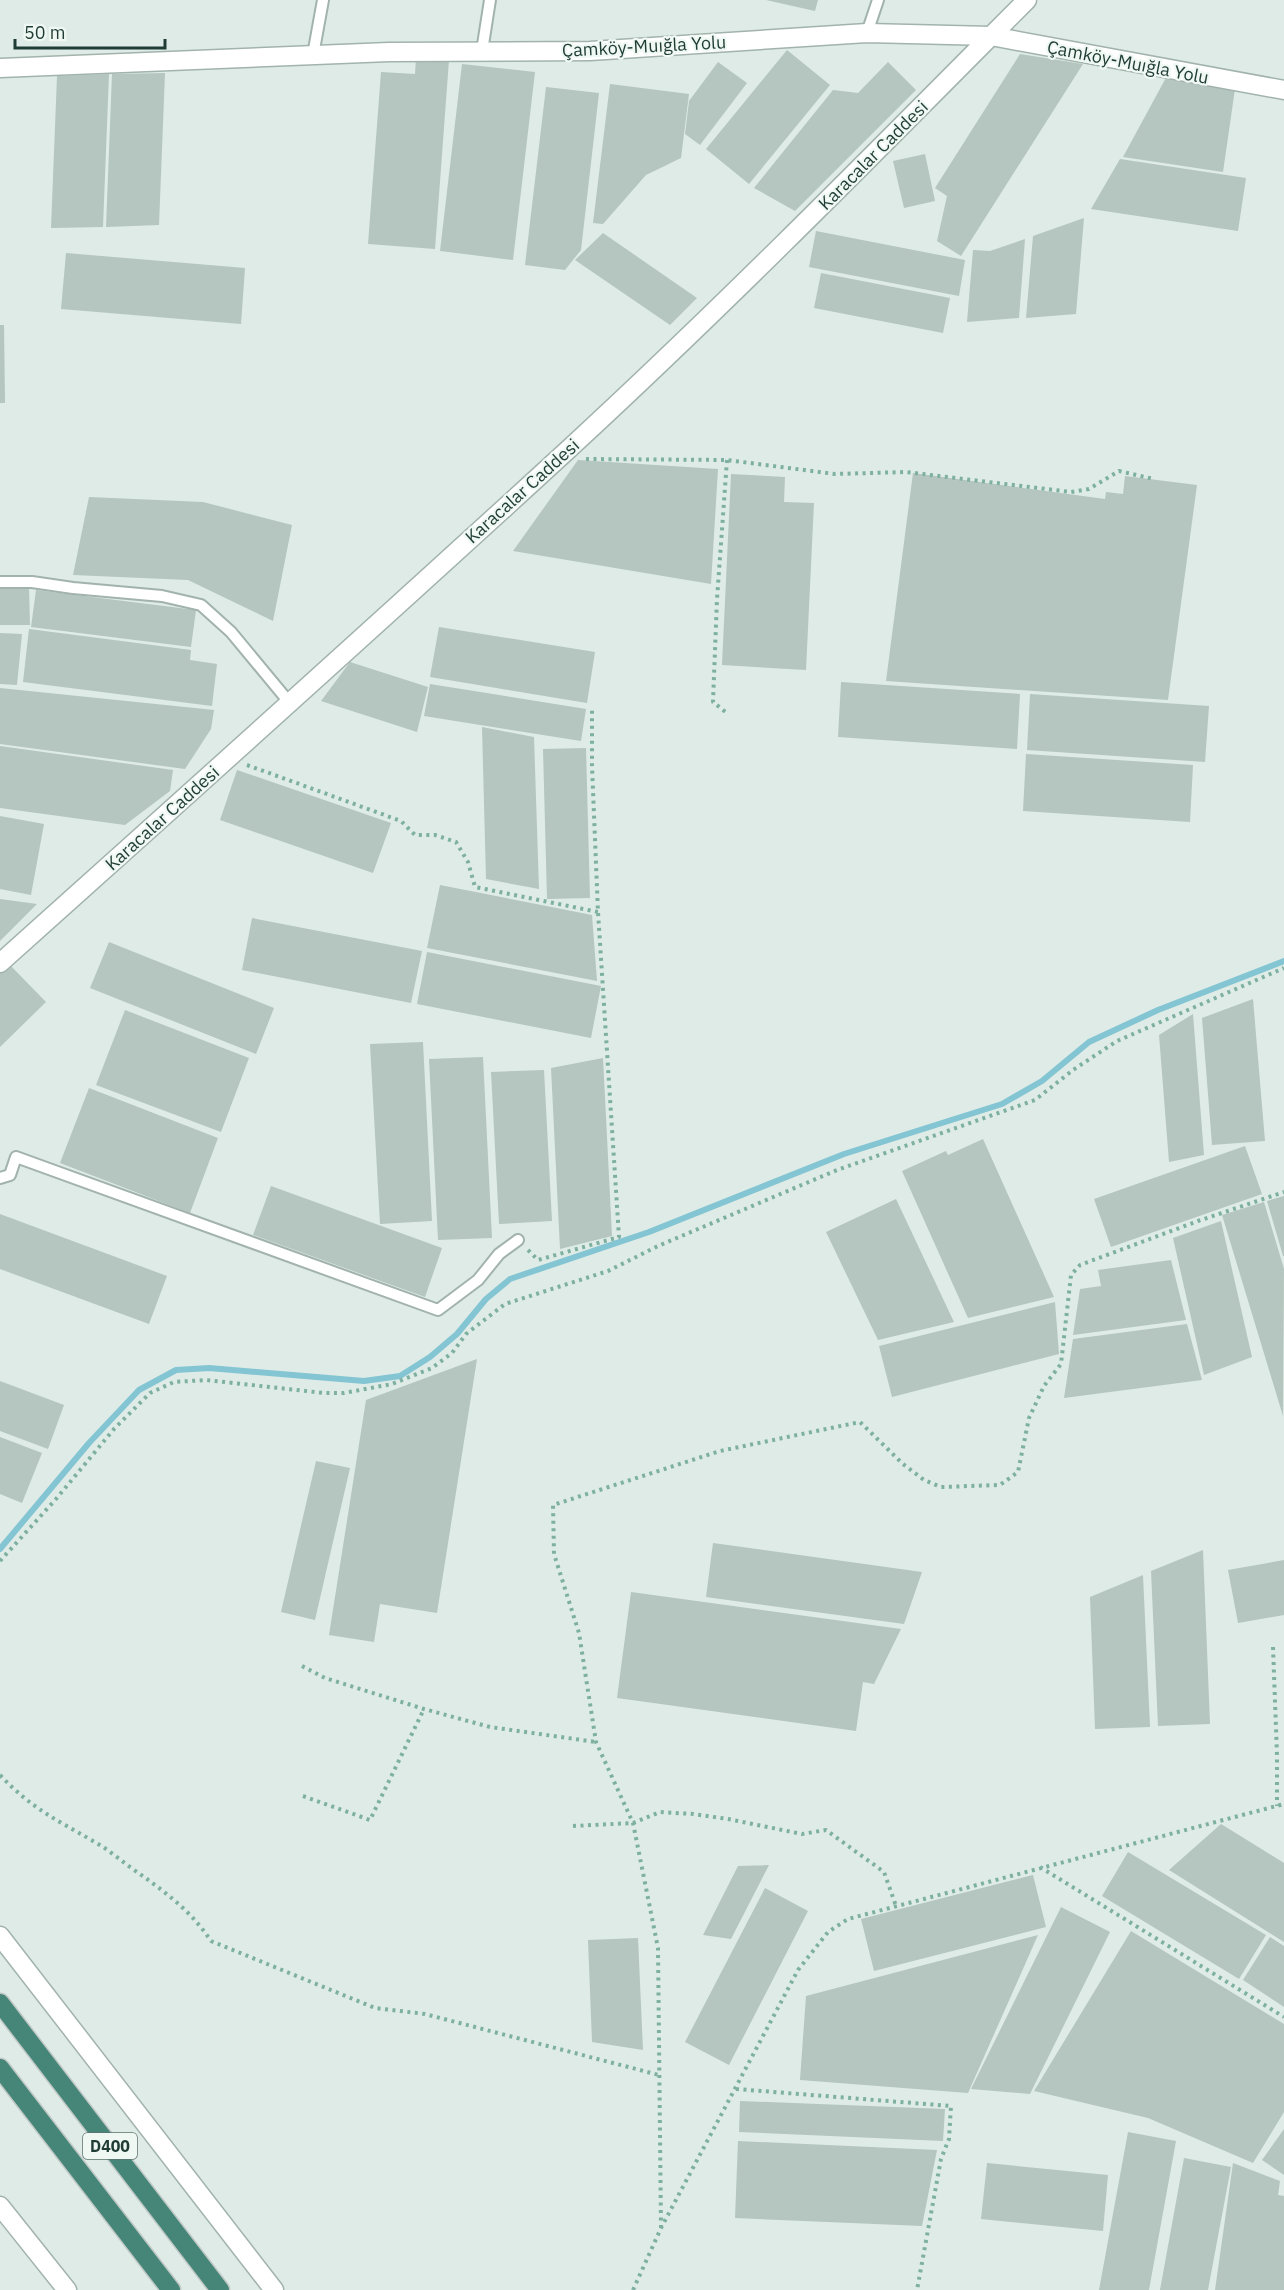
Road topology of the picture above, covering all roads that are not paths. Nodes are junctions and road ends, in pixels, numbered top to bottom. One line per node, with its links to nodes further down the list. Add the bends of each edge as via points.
1 (323, 0): 8 (lane)
2 (490, 0): 7 (lane)
3 (878, 0): 5 (lane)
4 (1027, 0): 6 (street, Karacalar Caddesi)
5 (867, 33): 6 (street, Çamköy-Muığla Yolu); 7 (street, Çamköy-Muığla Yolu, via 590,51)
6 (991, 36): 10 (street, Çamköy-Muığla Yolu); 12 (street, Karacalar Caddesi, via 823,205 558,458)
7 (482, 51): 8 (street, Çamköy-Muığla Yolu)
8 (313, 55): 9 (street, Çamköy-Muığla Yolu)
9 (0, 68)
10 (1284, 90)
11 (0, 582): 12 (lane, via 162,596 201,605 231,632)
12 (289, 702): 13 (street, Karacalar Caddesi)
13 (0, 963)
14 (0, 1178): 15 (lane, via 10,1175 16,1157 438,1310 478,1280 499,1254)
15 (518, 1240)
16 (0, 1936): 23 (street)
17 (0, 2003): 22 (highway, D400)
18 (0, 2068): 21 (highway, D400)
19 (0, 2206): 20 (street)
20 (67, 2290)
21 (171, 2290)
22 (220, 2290)
23 (274, 2290)

